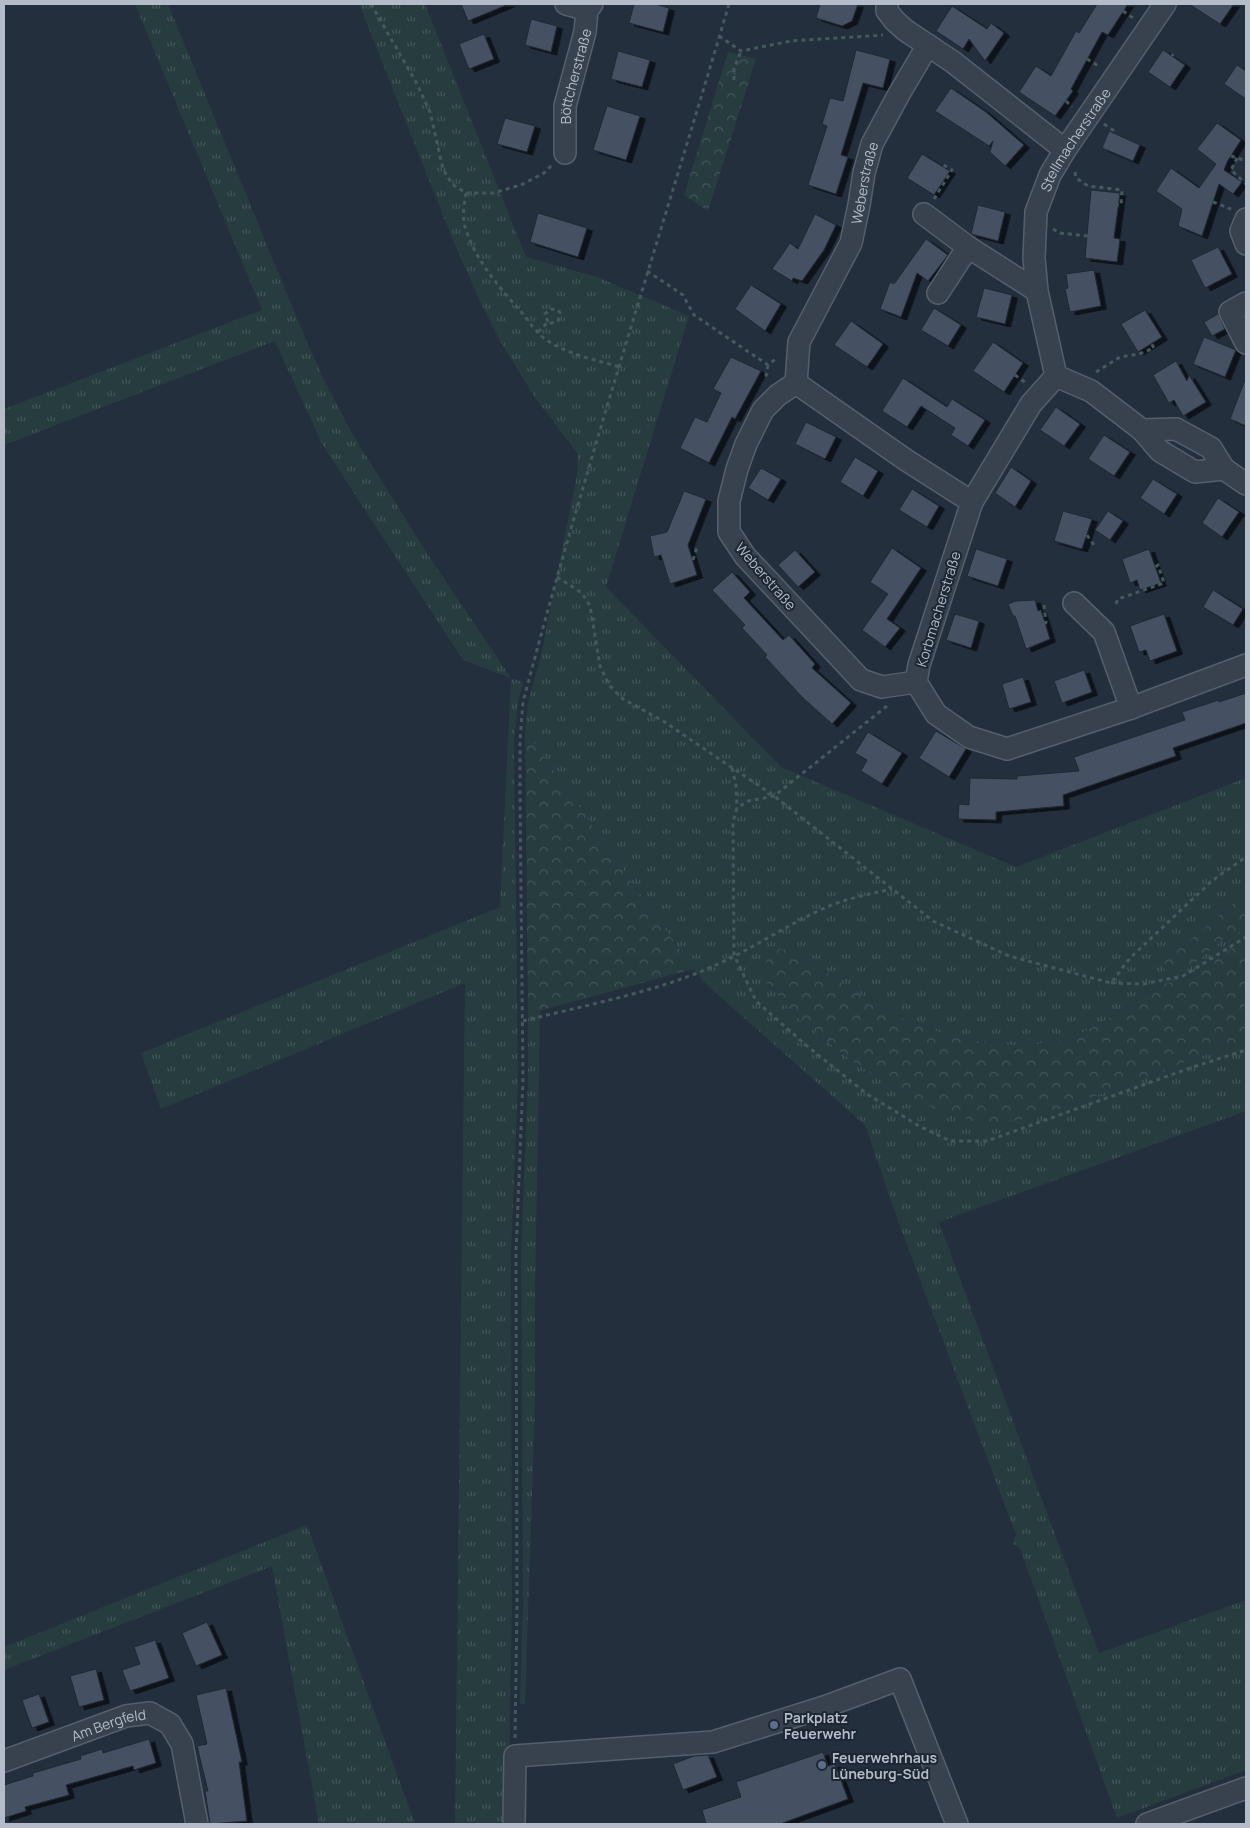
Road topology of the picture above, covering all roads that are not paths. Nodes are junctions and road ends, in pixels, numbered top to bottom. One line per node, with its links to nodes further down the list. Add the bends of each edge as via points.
1 (566, 4): 3 (street)
2 (1165, 4): 6 (street, Stellmacherstraße)
3 (589, 7): 7 (street, Böttcherstraße, via 565,106)
4 (891, 13): 5 (street)
5 (928, 45): 6 (street); 17 (street, Weberstraße, via 872,144 851,243 799,342)
6 (1065, 150): 12 (street, Stellmacherstraße, via 1050,175 1036,212 1034,258)
7 (565, 153)
8 (924, 214): 11 (street)
9 (1246, 220): 10 (street, via 1241,232)
10 (1246, 244)
11 (968, 247): 12 (street); 13 (street)
12 (1037, 291): 16 (street, Stellmacherstraße)
13 (938, 293)
14 (1246, 303): 15 (street, via 1230,312)
15 (1246, 343)
16 (1056, 376): 18 (street, via 1091,391); 21 (street, Korbmacherstraße, via 1031,404)
17 (796, 383): 21 (street); 24 (street, Weberstraße, via 763,410 746,444 729,501 730,532 745,556 861,680 882,687)
18 (1142, 430): 19 (street, via 1160,451 1195,472); 19 (street, via 1176,429 1212,448)
19 (1224, 470): 20 (street)
20 (1246, 484)
21 (972, 502): 24 (street, Korbmacherstraße)
22 (1074, 603): 25 (street, via 1104,632)
23 (1246, 665): 25 (street, Korbmacherstraße)
24 (916, 682): 25 (street, Korbmacherstraße, via 936,714 969,737 1007,749)
25 (1131, 708)
26 (4, 1761): 28 (street, Am Bergfeld, via 126,1716 150,1713 170,1724 182,1744)
27 (1246, 1788): 31 (street)
28 (197, 1824)
29 (514, 1824): 30 (street, via 515,1756 713,1742 900,1679)
30 (957, 1824)
31 (1146, 1824)

